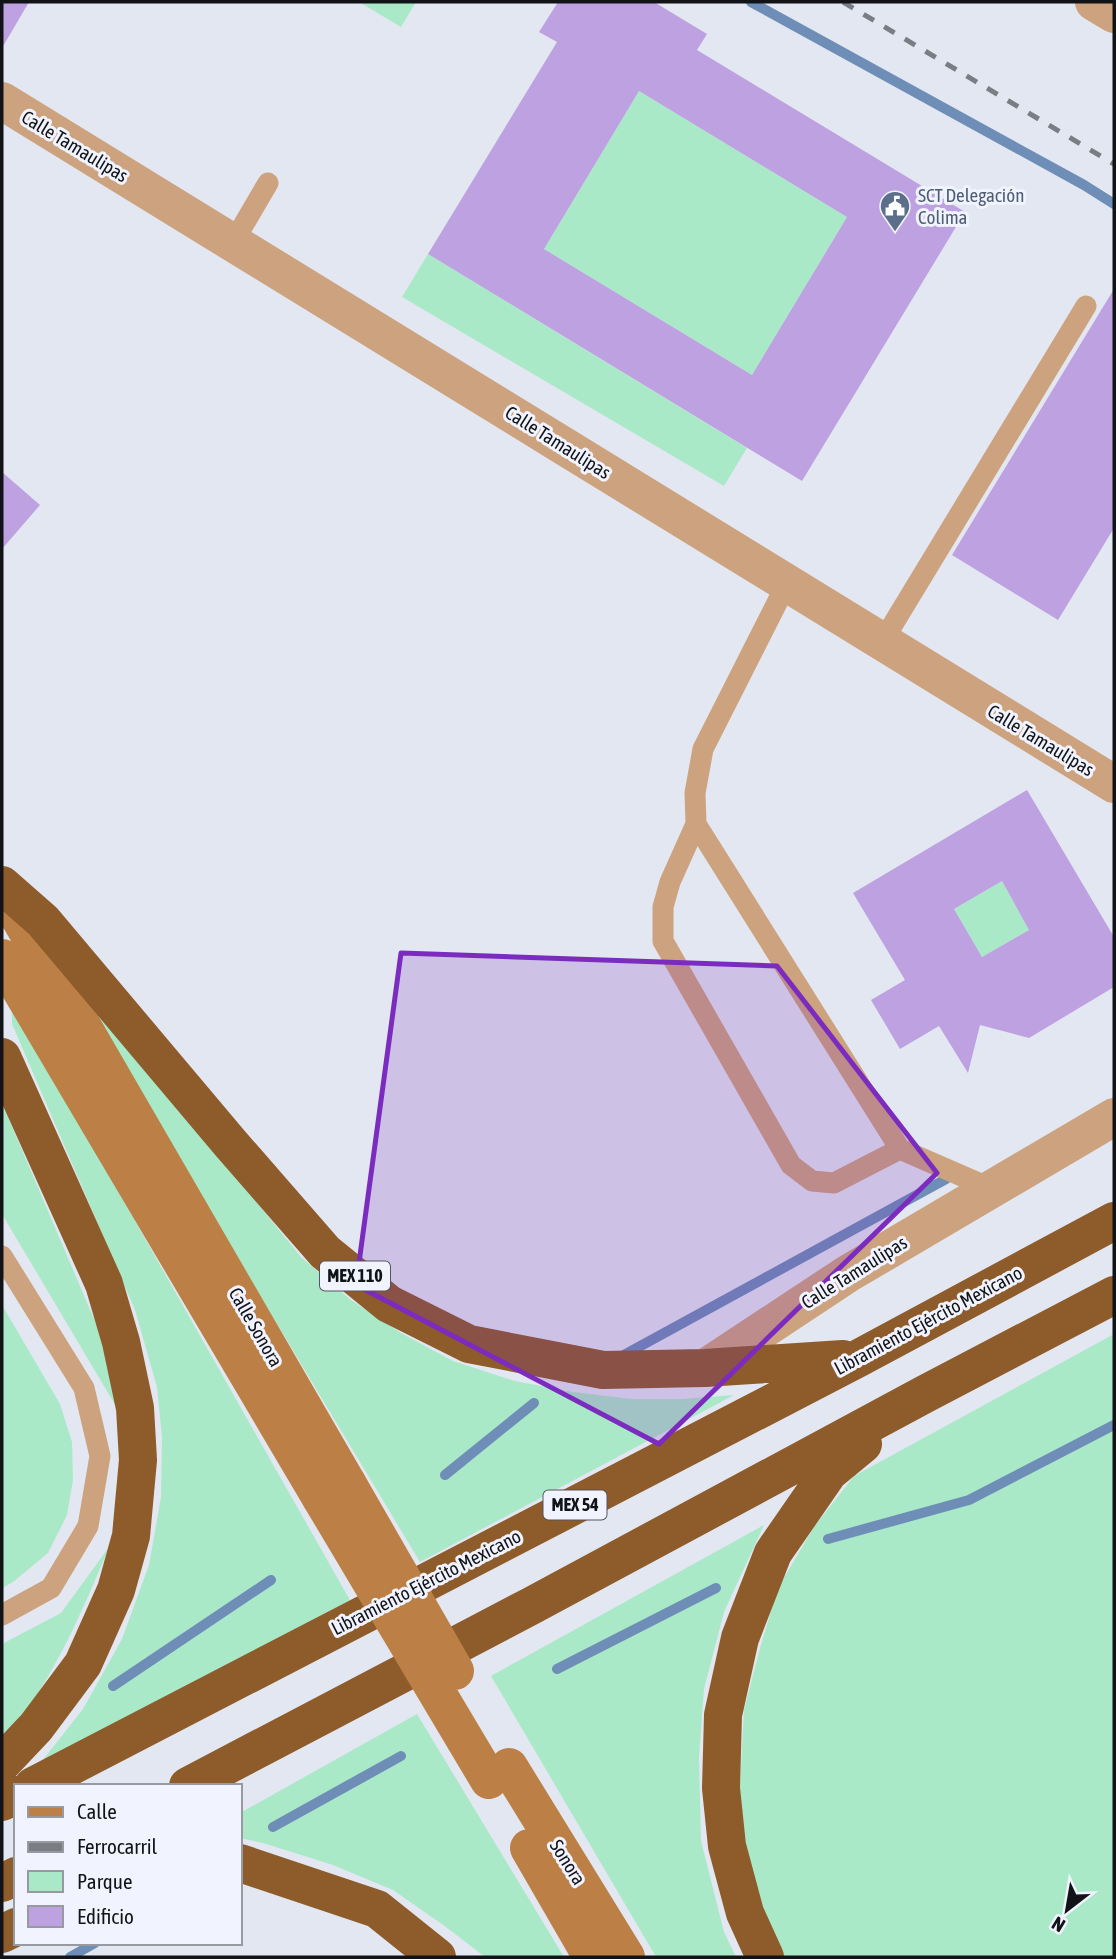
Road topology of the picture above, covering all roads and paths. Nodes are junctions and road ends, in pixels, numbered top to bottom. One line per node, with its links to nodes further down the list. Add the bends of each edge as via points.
1 (1094, 2): 2 (street)
2 (1114, 14)
3 (2, 101): 5 (street, Calle Tamaulipas)
4 (268, 183): 5 (lane)
5 (234, 242): 7 (street, Calle Tamaulipas)
6 (1086, 306): 8 (lane)
7 (787, 583): 8 (street, Calle Tamaulipas); 10 (lane, via 703,749 695,793)
8 (881, 644): 9 (street, Calle Tamaulipas)
9 (1114, 784)
10 (696, 824): 15 (lane); 15 (lane, via 670,882 663,907 663,941 791,1165 812,1181 834,1183)
11 (2, 886): 21 (highway, MEX 110, via 43,921 325,1252 389,1304 469,1344 603,1370); 23 (street, Calle Sonora)
12 (2, 958): 23 (street, Calle Sonora)
13 (2, 1057): 26 (highway, via 103,1284 135,1408 138,1460 131,1536 116,1590 83,1664 36,1727)
14 (1114, 1117): 16 (street, Calle Tamaulipas)
15 (900, 1149): 16 (lane)
16 (992, 1189): 21 (street, Calle Tamaulipas, via 849,1273)
17 (1114, 1221): 20 (highway, Libramiento Ejército Mexicano / MEX 54)
18 (2, 1256): 24 (lane, via 84,1388 100,1456 88,1526 51,1588)
19 (1114, 1295): 22 (highway)
20 (859, 1358): 21 (highway, MEX 110); 28 (highway, Libramiento Ejército Mexicano / MEX 54)
21 (705, 1368)
22 (925, 1394): 25 (highway); 35 (highway, via 829,1472 773,1553 740,1638 723,1715 721,1788 727,1846 746,1913)
23 (334, 1491): 27 (street, Calle Sonora, bridge)
24 (2, 1615)
25 (338, 1707): 29 (highway); 30 (highway)
26 (2, 1763)
27 (499, 1774): 33 (street, Sonora); 34 (street, Sonora)
28 (37, 1784)
29 (192, 1784)
30 (235, 1784)
31 (242, 1864): 32 (highway, via 377,1909)
32 (437, 1957)
33 (592, 1957)
34 (626, 1957)
35 (765, 1957)

